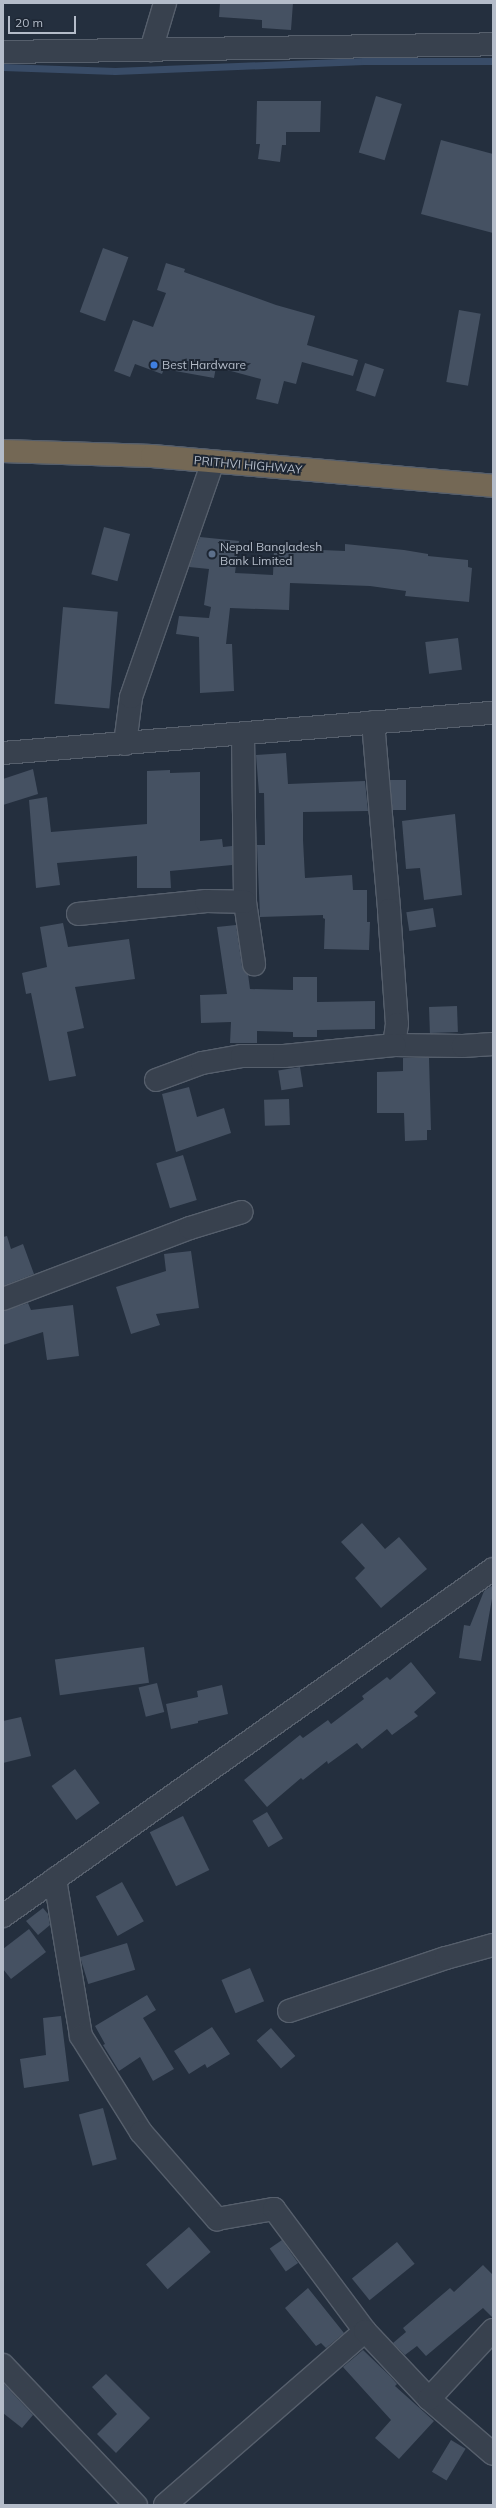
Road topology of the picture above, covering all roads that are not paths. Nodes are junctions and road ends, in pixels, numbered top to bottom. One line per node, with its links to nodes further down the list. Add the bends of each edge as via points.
1 (165, 3): 3 (street)
2 (493, 44): 3 (street)
3 (151, 50): 4 (street)
4 (3, 52)
5 (3, 451): 6 (highway, PRITHVI HIGHWAY, via 152,456)
6 (213, 462): 7 (highway, PRITHVI HIGHWAY); 11 (street, via 131,697)
7 (493, 486)
8 (493, 714): 9 (street)
9 (373, 722): 10 (street); 17 (street, via 390,910 397,1024)
10 (243, 734): 11 (street); 13 (street)
11 (125, 744): 12 (street)
12 (3, 753)
13 (245, 902): 14 (street, via 206,901); 15 (street)
14 (78, 914)
15 (254, 964)
16 (493, 1044): 17 (street)
17 (394, 1046): 18 (street, via 284,1056 242,1056 202,1063)
18 (156, 1080)
19 (242, 1212): 20 (street, via 190,1228)
20 (3, 1299)
21 (493, 1569): 22 (street)
22 (55, 1879): 23 (street); 27 (street, via 81,2036 141,2132 217,2219 274,2208)
23 (3, 1916)
24 (493, 1945): 25 (street, via 446,1958)
25 (289, 2011)
26 (493, 2330): 29 (street)
27 (364, 2331): 29 (street); 32 (street)
28 (3, 2365): 31 (street)
29 (429, 2399): 30 (street)
30 (493, 2454)
31 (136, 2505)
32 (165, 2505)

